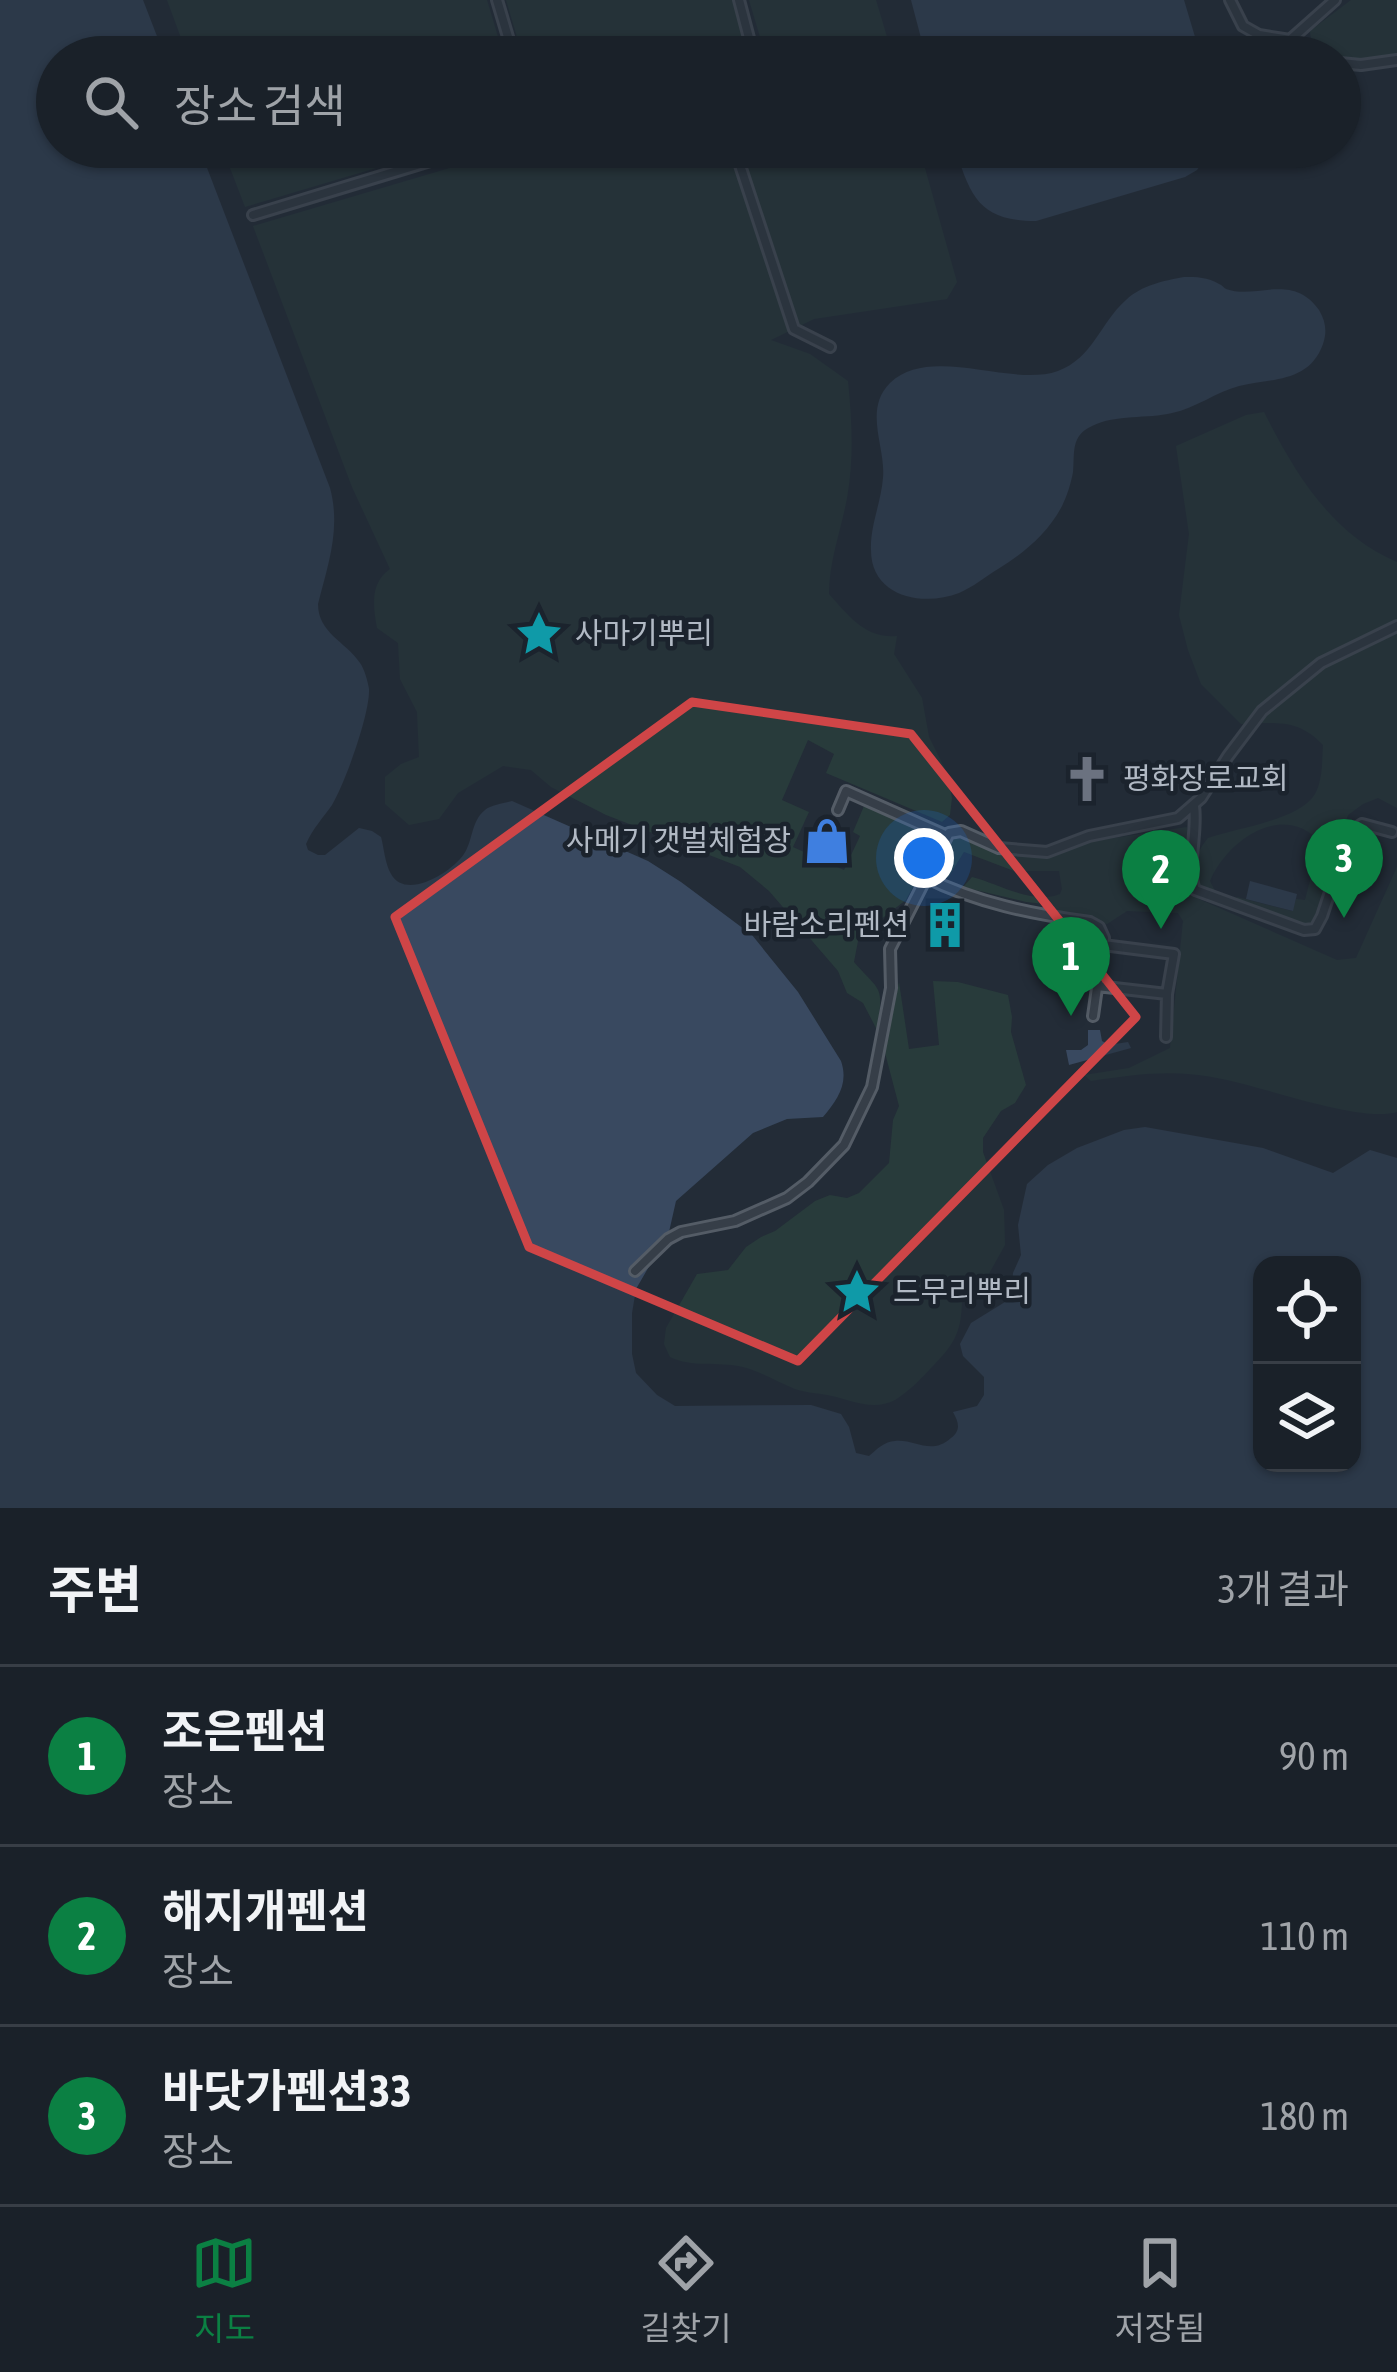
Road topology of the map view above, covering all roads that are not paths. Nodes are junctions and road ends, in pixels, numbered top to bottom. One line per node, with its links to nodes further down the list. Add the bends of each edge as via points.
1 (497, 0): 5 (lane)
2 (739, 0): 6 (lane)
3 (1230, 0): 7 (lane, via 1243,26)
4 (1335, 0): 8 (lane)
5 (508, 36)
6 (748, 36)
7 (1265, 36)
8 (1294, 36)
9 (1397, 60): 10 (lane)
10 (1361, 64)
11 (406, 168): 13 (lane)
12 (741, 168): 14 (lane, via 794,328)
13 (254, 214)
14 (830, 347)
15 (1397, 626): 16 (lane, via 1321,662 1262,711)
16 (1194, 804): 18 (lane, via 1196,890 1304,930 1322,916 1353,830 1362,824); 19 (lane, via 1178,818 1048,852 999,848 961,831)
17 (838, 810): 19 (lane, via 846,791)
18 (1392, 832)
19 (947, 836): 20 (lane)
20 (925, 877): 21 (lane, via 996,905 1090,922); 26 (lane, via 890,949 892,988 872,1087 844,1145 787,1198 735,1221 681,1232)
21 (1103, 945): 22 (lane); 23 (lane, via 1174,954)
22 (1097, 986): 23 (lane); 24 (lane)
23 (1167, 994): 25 (lane)
24 (1093, 1016)
25 (1166, 1037)
26 (635, 1271)

